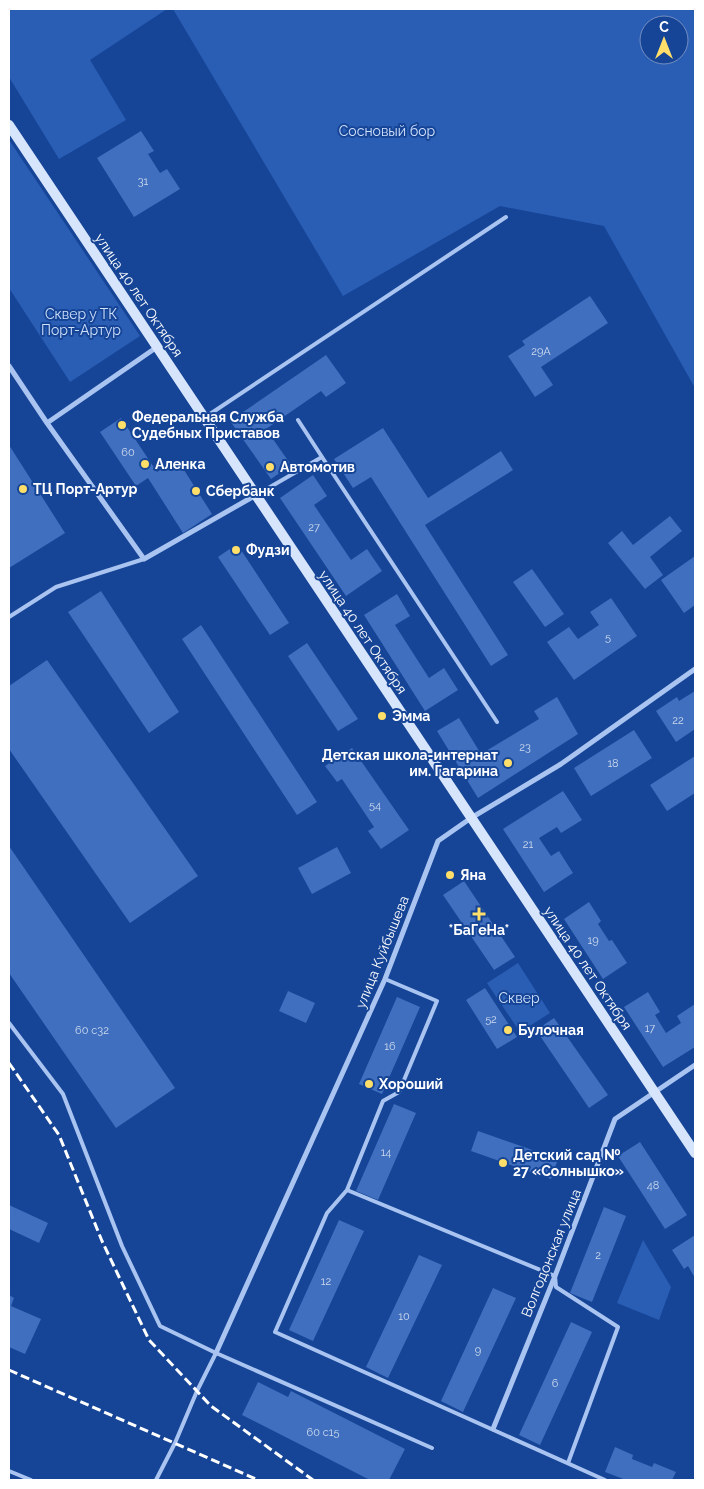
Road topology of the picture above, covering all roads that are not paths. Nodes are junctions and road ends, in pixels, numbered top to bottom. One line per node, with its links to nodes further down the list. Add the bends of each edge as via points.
1 (9, 125): 3 (main road, улица 40 лет Октября)
2 (506, 217): 5 (lane)
3 (157, 346): 5 (main road, улица 40 лет Октября); 7 (street)
4 (9, 366): 7 (street)
5 (204, 418): 9 (main road, улица 40 лет Октября)
6 (298, 420): 8 (lane)
7 (46, 423): 10 (street)
8 (322, 457): 9 (lane); 13 (lane)
9 (256, 495): 10 (street); 14 (main road, улица 40 лет Октября)
10 (144, 559): 11 (lane, via 56,587)
11 (9, 617)
12 (695, 669): 14 (street, улица Куйбышева, via 561,764)
13 (497, 722)
14 (471, 818): 15 (street, улица Куйбышева, via 438,841); 18 (main road, улица 40 лет Октября)
15 (384, 979): 20 (lane, via 437,1001 398,1092 383,1101); 22 (street, улица Куйбышева)
16 (9, 1024): 22 (lane, via 63,1094 122,1246 160,1326)
17 (695, 1065): 18 (street, Волгодонская улица)
18 (655, 1092): 19 (main road, улица 40 лет Октября); 21 (street, Волгодонская улица, via 615,1119)
19 (695, 1153)
20 (347, 1190): 21 (lane); 23 (lane, via 327,1213 275,1332)
21 (555, 1276): 23 (street, Волгодонская улица); 25 (lane, via 556,1287 618,1327)
22 (216, 1353): 24 (lane); 28 (lane)
23 (492, 1429): 25 (lane)
24 (432, 1448)
25 (568, 1463): 29 (lane)
26 (9, 1471): 27 (lane)
27 (31, 1480)
28 (156, 1480)
29 (605, 1480)

